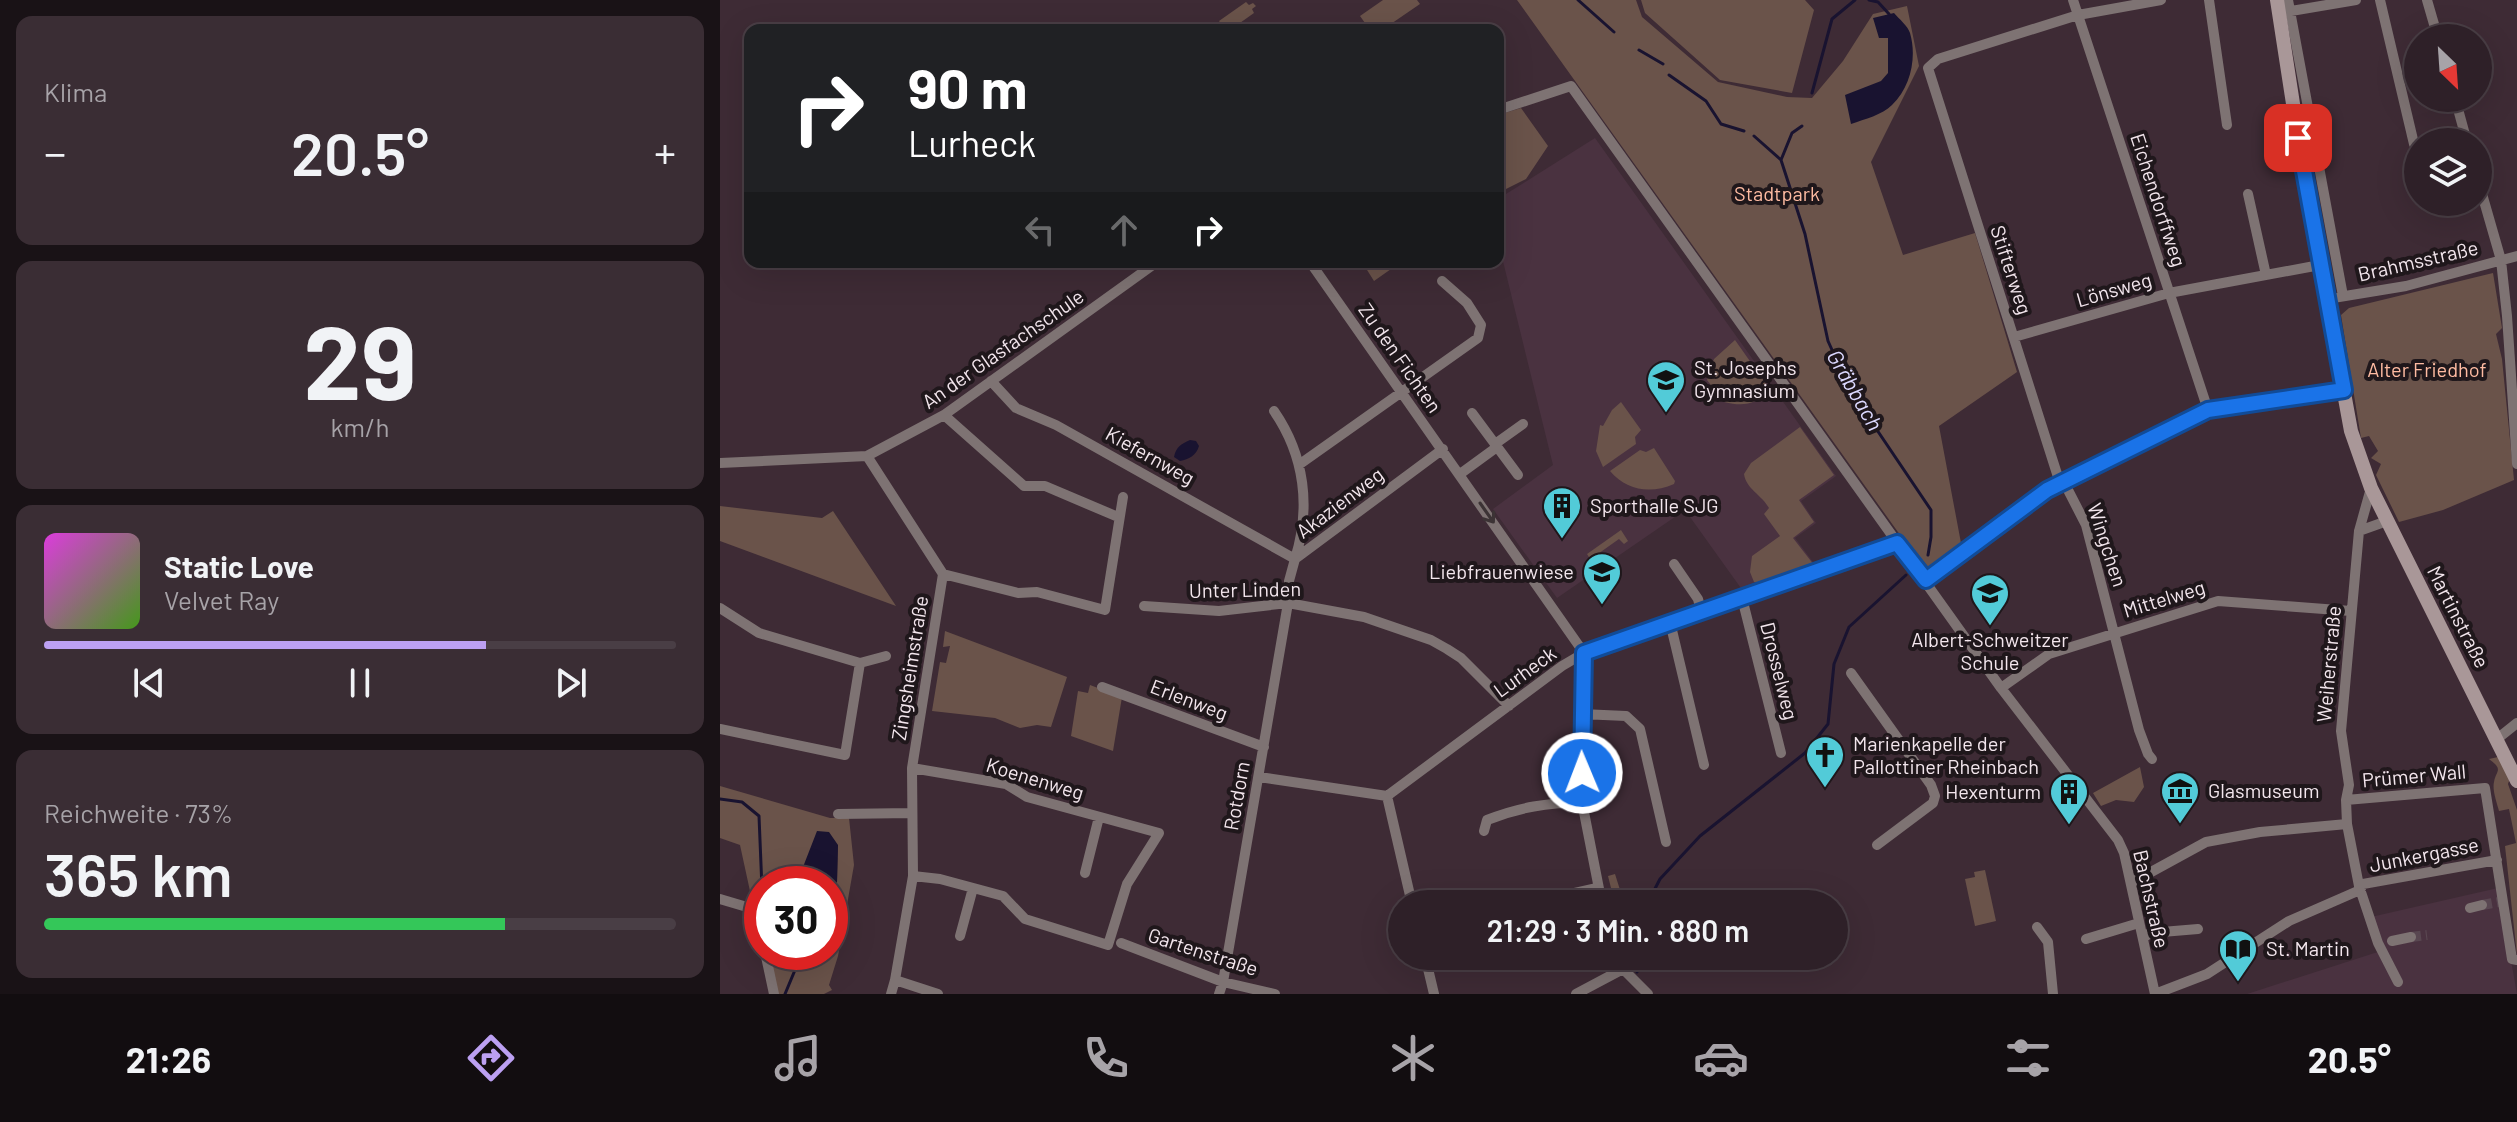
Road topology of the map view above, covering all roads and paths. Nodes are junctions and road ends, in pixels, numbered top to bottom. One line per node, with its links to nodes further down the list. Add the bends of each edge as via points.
1 (2073, 0): 8 (street, Eichendorffweg)
2 (2161, 0): 8 (street)
3 (2209, 0): 11 (street)
4 (2356, 0): 7 (street)
5 (2380, 0): 12 (street)
6 (2427, 0): 9 (street)
7 (2284, 6): 17 (main road, Martinstraße); 23 (street)
8 (2078, 15): 22 (street, Eichendorffweg); 25 (street, Stifterweg, via 1938,59 1928,68)
9 (2434, 24)
10 (1504, 108): 49 (street, via 1571,86)
11 (2227, 125)
12 (2410, 128)
13 (2248, 194): 20 (street)
14 (2488, 216): 16 (street)
15 (2517, 256): 16 (street, Brahmsstraße)
16 (2501, 260): 23 (street, Brahmsstraße, via 2406,286); 34 (street)
17 (2320, 265): 20 (street, Lönsweg); 24 (main road, Martinstraße)
18 (1149, 268): 26 (street, An der Glasfachschule)
19 (1314, 268): 28 (street, Zu den Fichten)
20 (2266, 275): 22 (street, Lönsweg)
21 (1442, 281): 28 (street, via 1467,303 1482,331)
22 (2169, 293): 25 (street, Lönsweg); 29 (street, Eichendorffweg)
23 (2343, 296): 24 (street, Brahmsstraße)
24 (2327, 299): 27 (main road, Martinstraße)
25 (2014, 337): 43 (street, Stifterweg)
26 (991, 381): 32 (street, An der Glasfachschule); 50 (street, Kiefernweg, via 1016,408 1056,425)
27 (2344, 390): 29 (street); 44 (main road, Martinstraße, via 2351,431)
28 (1401, 391): 36 (street, Zu den Fichten); 39 (street)
29 (2208, 410): 43 (street)
30 (1274, 411): 39 (street)
31 (1472, 413): 35 (street, Zu den Fichten)
32 (944, 415): 37 (street, An der Glasfachschule); 46 (street, via 1024,486 1045,486)
33 (1523, 424): 35 (street)
34 (2516, 433): 40 (street)
35 (1496, 446): 41 (street); 42 (street, Zu den Fichten)
36 (1443, 449): 41 (street, Zu den Fichten); 50 (street, Akazienweg)
37 (867, 456): 38 (street, An der Glasfachschule); 52 (street, Zingsheimstraße)
38 (720, 463)
39 (1300, 464): 50 (street, via 1305,508)
40 (2517, 464)
41 (1460, 474): 62 (street, Zu den Fichten, one-way to 62)
42 (1518, 475)
43 (2062, 482): 53 (street); 61 (street, Wingchen, via 2086,525)
44 (2371, 488): 47 (main road, Martinstraße); 48 (street, Weiherstraße)
45 (1123, 497): 46 (street)
46 (1118, 517): 52 (street, via 1105,610)
47 (2387, 521): 48 (street); 72 (main road, Martinstraße)
48 (2359, 531): 59 (street, Weiherstraße)
49 (1897, 543): 53 (street); 54 (street, Lurheck)
50 (1295, 559): 55 (street, Akazienweg)
51 (1674, 564): 58 (street)
52 (943, 574): 77 (street, Zingsheimstraße)
53 (1926, 580): 67 (street)
54 (1742, 598): 58 (street, Lurheck); 74 (street, Drosselweg)
55 (1288, 603): 56 (street, Unter Linden, via 1219,611); 68 (street, Unter Linden, via 1364,617 1431,640 1461,658); 73 (street, Rotdorn)
56 (1144, 606)
57 (720, 608): 64 (street, via 759,633)
58 (1701, 611): 60 (street, Lurheck)
59 (2351, 611): 61 (street, Mittelweg, via 2218,601); 81 (street, Weiherstraße, via 2341,731 2349,785)
60 (1670, 622): 62 (street, Lurheck); 76 (street)
61 (2114, 634): 67 (street, Mittelweg, via 2049,654); 75 (street, Wingchen, via 2139,730)
62 (1584, 653): 68 (street, Lurheck); 69 (street)
63 (886, 656): 64 (street)
64 (860, 663): 71 (street, via 845,755)
65 (1851, 673): 89 (street, via 1935,796 1933,803)
66 (1102, 687): 73 (street, Erlenweg)
67 (2001, 688): 93 (street, Bachstraße, via 2101,817 2124,853)
68 (1509, 706): 80 (street, Lurheck)
69 (1581, 714): 82 (street); 88 (street, via 1626,716 1640,729)
70 (2517, 723): 72 (street)
71 (720, 729)
72 (2497, 739): 79 (main road, Martinstraße)
73 (1264, 747): 78 (street, Rotdorn)
74 (1781, 753)
75 (2152, 759)
76 (1704, 765)
77 (912, 768): 83 (street, Zingsheimstraße); 85 (street, Koenenweg, via 1006,784 1027,797)
78 (1259, 777): 80 (street); 120 (street, Rotdorn)
79 (2517, 781)
80 (1387, 796): 96 (street)
81 (2346, 800): 86 (street, Weiherstraße); 90 (street, Prümer Wall, via 2485,788)
82 (1582, 802): 87 (street, via 1513,809 1487,820); 95 (street)
83 (912, 813): 84 (street); 92 (street, Zingsheimstraße)
84 (838, 814)
85 (1099, 817): 91 (street, Koenenweg); 94 (street, Koenenweg, via 1159,833 1127,884 1108,945 1025,919 1003,896)
86 (2348, 828): 93 (street, via 2260,832 2206,842); 98 (street, Weiherstraße)
87 (1484, 831)
88 (1666, 842)
89 (1877, 845)
90 (2497, 860): 98 (street, Junkergasse, via 2363,884); 101 (street)
91 (1085, 873)
92 (913, 876): 94 (street, Koenenweg); 119 (street, Zingsheimstraße)
93 (2131, 883): 105 (street, Bachstraße)
94 (973, 888): 108 (street)
95 (1597, 888): 97 (street)
96 (1409, 890)
97 (1588, 890)
98 (2360, 890): 112 (street, Weiherstraße); 131 (street, Junkergasse, via 2289,921 2207,974)
99 (720, 899): 103 (street)
100 (2517, 899): 101 (street)
101 (2501, 902): 114 (street)
102 (2482, 905): 104 (street)
103 (744, 906)
104 (2470, 908)
105 (2139, 923): 110 (street, Bachstraße); 111 (street)
106 (2037, 927): 130 (street, via 2048,942)
107 (2198, 929): 110 (street)
108 (960, 936)
109 (2411, 937): 112 (street)
110 (2143, 938): 131 (street, Bachstraße)
111 (2086, 939)
112 (2384, 942): 121 (street, Weiherstraße)
113 (1121, 943): 120 (street, Gartenstraße)
114 (2515, 960)
115 (769, 970): 122 (street)
116 (1428, 970): 127 (street)
117 (1621, 970): 128 (street)
118 (1624, 970): 129 (street)
119 (895, 980): 123 (street, Zingsheimstraße); 124 (street)
120 (1223, 982): 125 (street, Rotdorn); 126 (street, Gartenstraße)
121 (2398, 982)
122 (774, 994)
123 (891, 994)
124 (938, 994)
125 (1219, 994)
126 (1275, 994)
127 (1434, 994)
128 (1576, 994)
129 (1648, 994)
130 (2053, 994)
131 (2155, 994)

